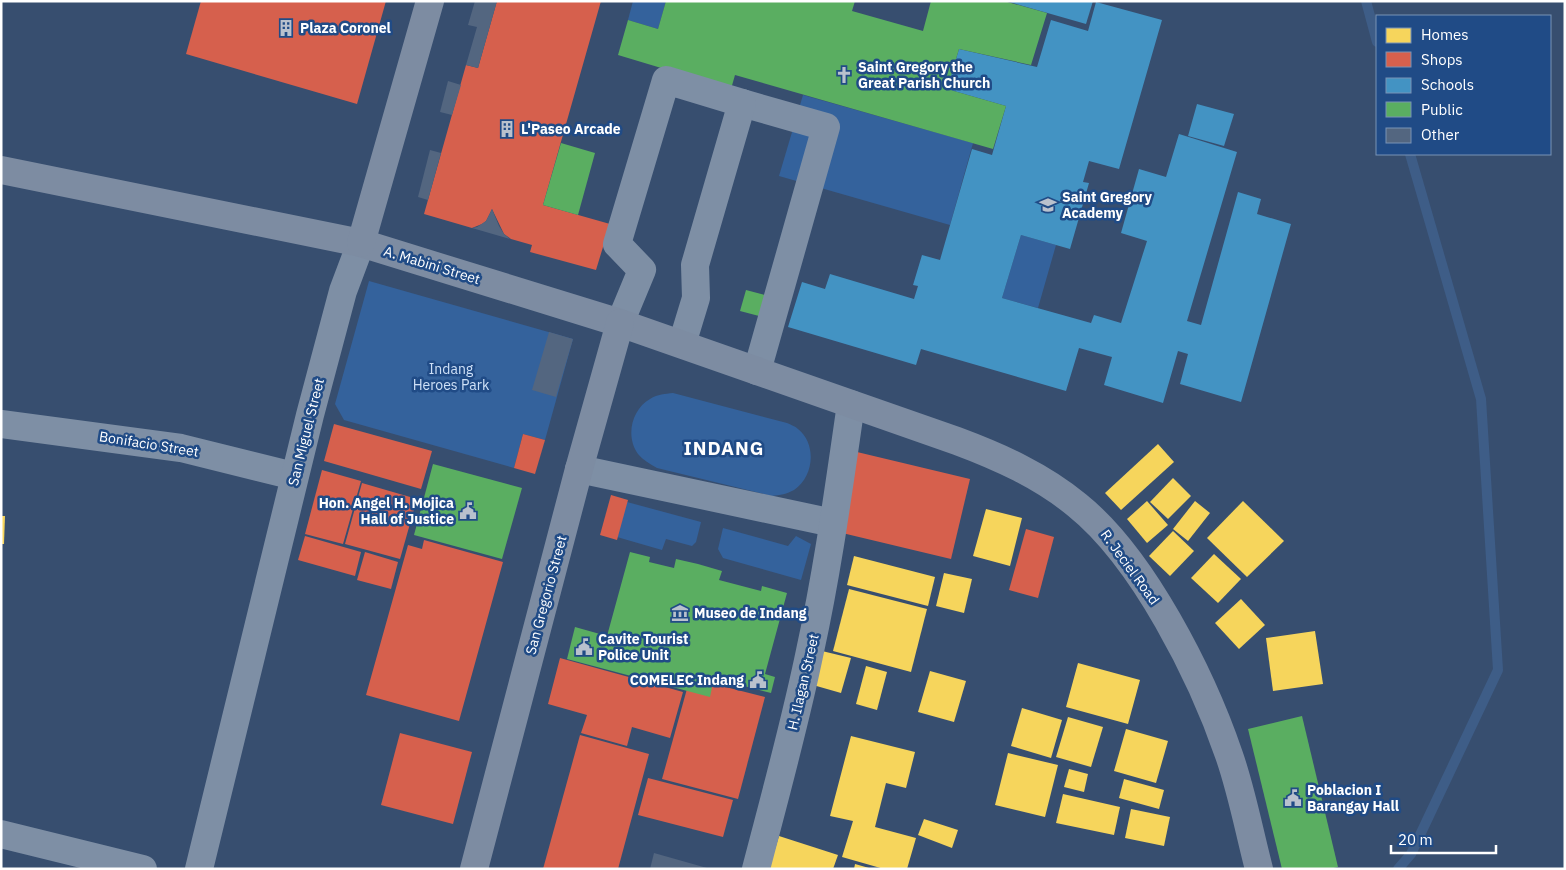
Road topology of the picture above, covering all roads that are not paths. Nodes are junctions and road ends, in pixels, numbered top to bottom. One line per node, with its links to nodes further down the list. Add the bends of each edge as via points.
1 (430, 1): 4 (main road, San Miguel Street)
2 (742, 102): 5 (street, via 666,80 618,244 642,270); 6 (street, via 695,265 696,298); 7 (street, via 826,127)
3 (1, 170): 4 (main road, A. Mabini Street)
4 (361, 243): 5 (main road, A. Mabini Street); 11 (street, San Miguel Street, via 338,307)
5 (620, 323): 6 (main road, A. Mabini Street); 10 (main road, San Gregorio Street)
6 (682, 344): 7 (main road, A. Mabini Street)
7 (757, 371): 8 (main road, A. Mabini Street)
8 (851, 404): 12 (street, H. Ilagan Street); 18 (main road, R. Jeciel Road, via 1005,460 1070,499 1093,518 1157,603 1200,684 1230,756)
9 (1, 424): 11 (street, Bonifacio Street, via 181,448)
10 (579, 469): 12 (street); 16 (main road, San Gregorio Street)
11 (294, 476): 15 (street, San Miguel Street)
12 (833, 523): 17 (street, H. Ilagan Street, via 792,731)
13 (1, 834): 14 (street)
14 (143, 869)
15 (199, 869)
16 (474, 869)
17 (756, 869)
18 (1258, 869)

